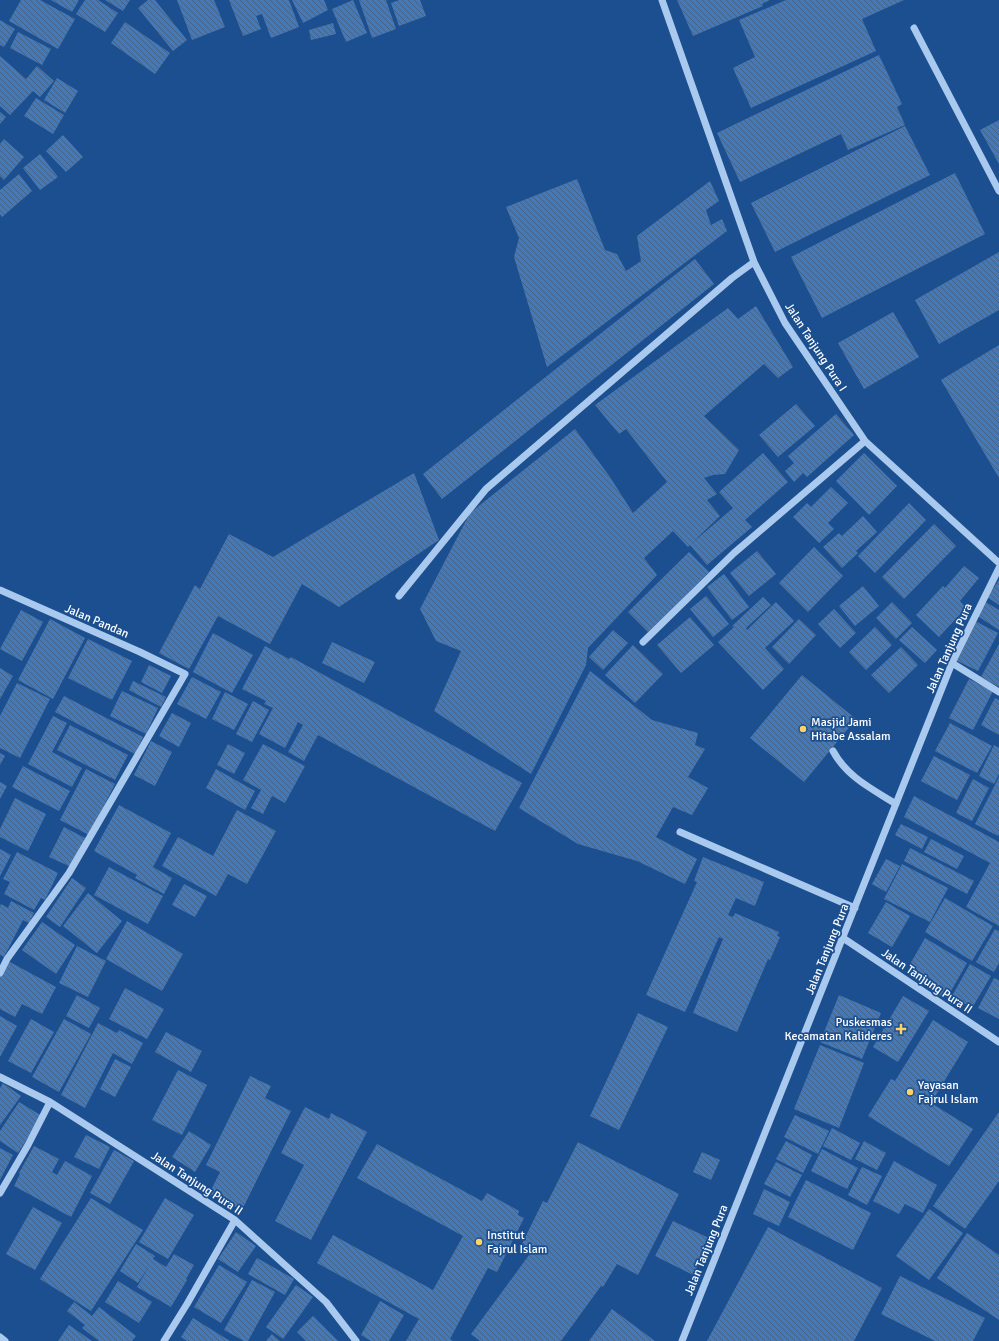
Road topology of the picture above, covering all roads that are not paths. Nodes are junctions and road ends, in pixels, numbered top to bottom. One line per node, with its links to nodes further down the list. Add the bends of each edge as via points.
1 (662, 0): 4 (street, Jalan Tanjung Pura I)
2 (914, 28): 3 (street)
3 (999, 191)
4 (754, 262): 5 (street, Jalan Tanjung Pura I, via 785,323); 9 (street, via 732,278 486,489)
5 (865, 440): 6 (street, Jalan Tanjung Pura I); 10 (street, via 734,553)
6 (999, 563)
7 (999, 568): 11 (street, Jalan Tanjung Pura)
8 (0, 590): 18 (street, Jalan Pandan, via 185,674 69,873 7,959)
9 (399, 596)
10 (643, 642)
11 (952, 663): 12 (street); 14 (street, Jalan Tanjung Pura)
12 (999, 692)
13 (833, 750): 14 (street, via 839,762 852,776)
14 (896, 804): 16 (street, Jalan Tanjung Pura)
15 (680, 832): 16 (street)
16 (856, 908): 17 (street, Jalan Tanjung Pura)
17 (843, 938): 19 (street, Jalan Tanjung Pura II); 28 (street, Jalan Tanjung Pura)
18 (0, 973)
19 (999, 1042)
20 (0, 1077): 21 (street, Jalan Tanjung Pura II)
21 (50, 1102): 22 (street); 23 (street, Jalan Tanjung Pura II)
22 (0, 1193)
23 (235, 1220): 26 (street); 27 (street, Jalan Tanjung Pura II, via 326,1302)
24 (0, 1338): 25 (street)
25 (5, 1341)
26 (164, 1341)
27 (356, 1341)
28 (682, 1341)

